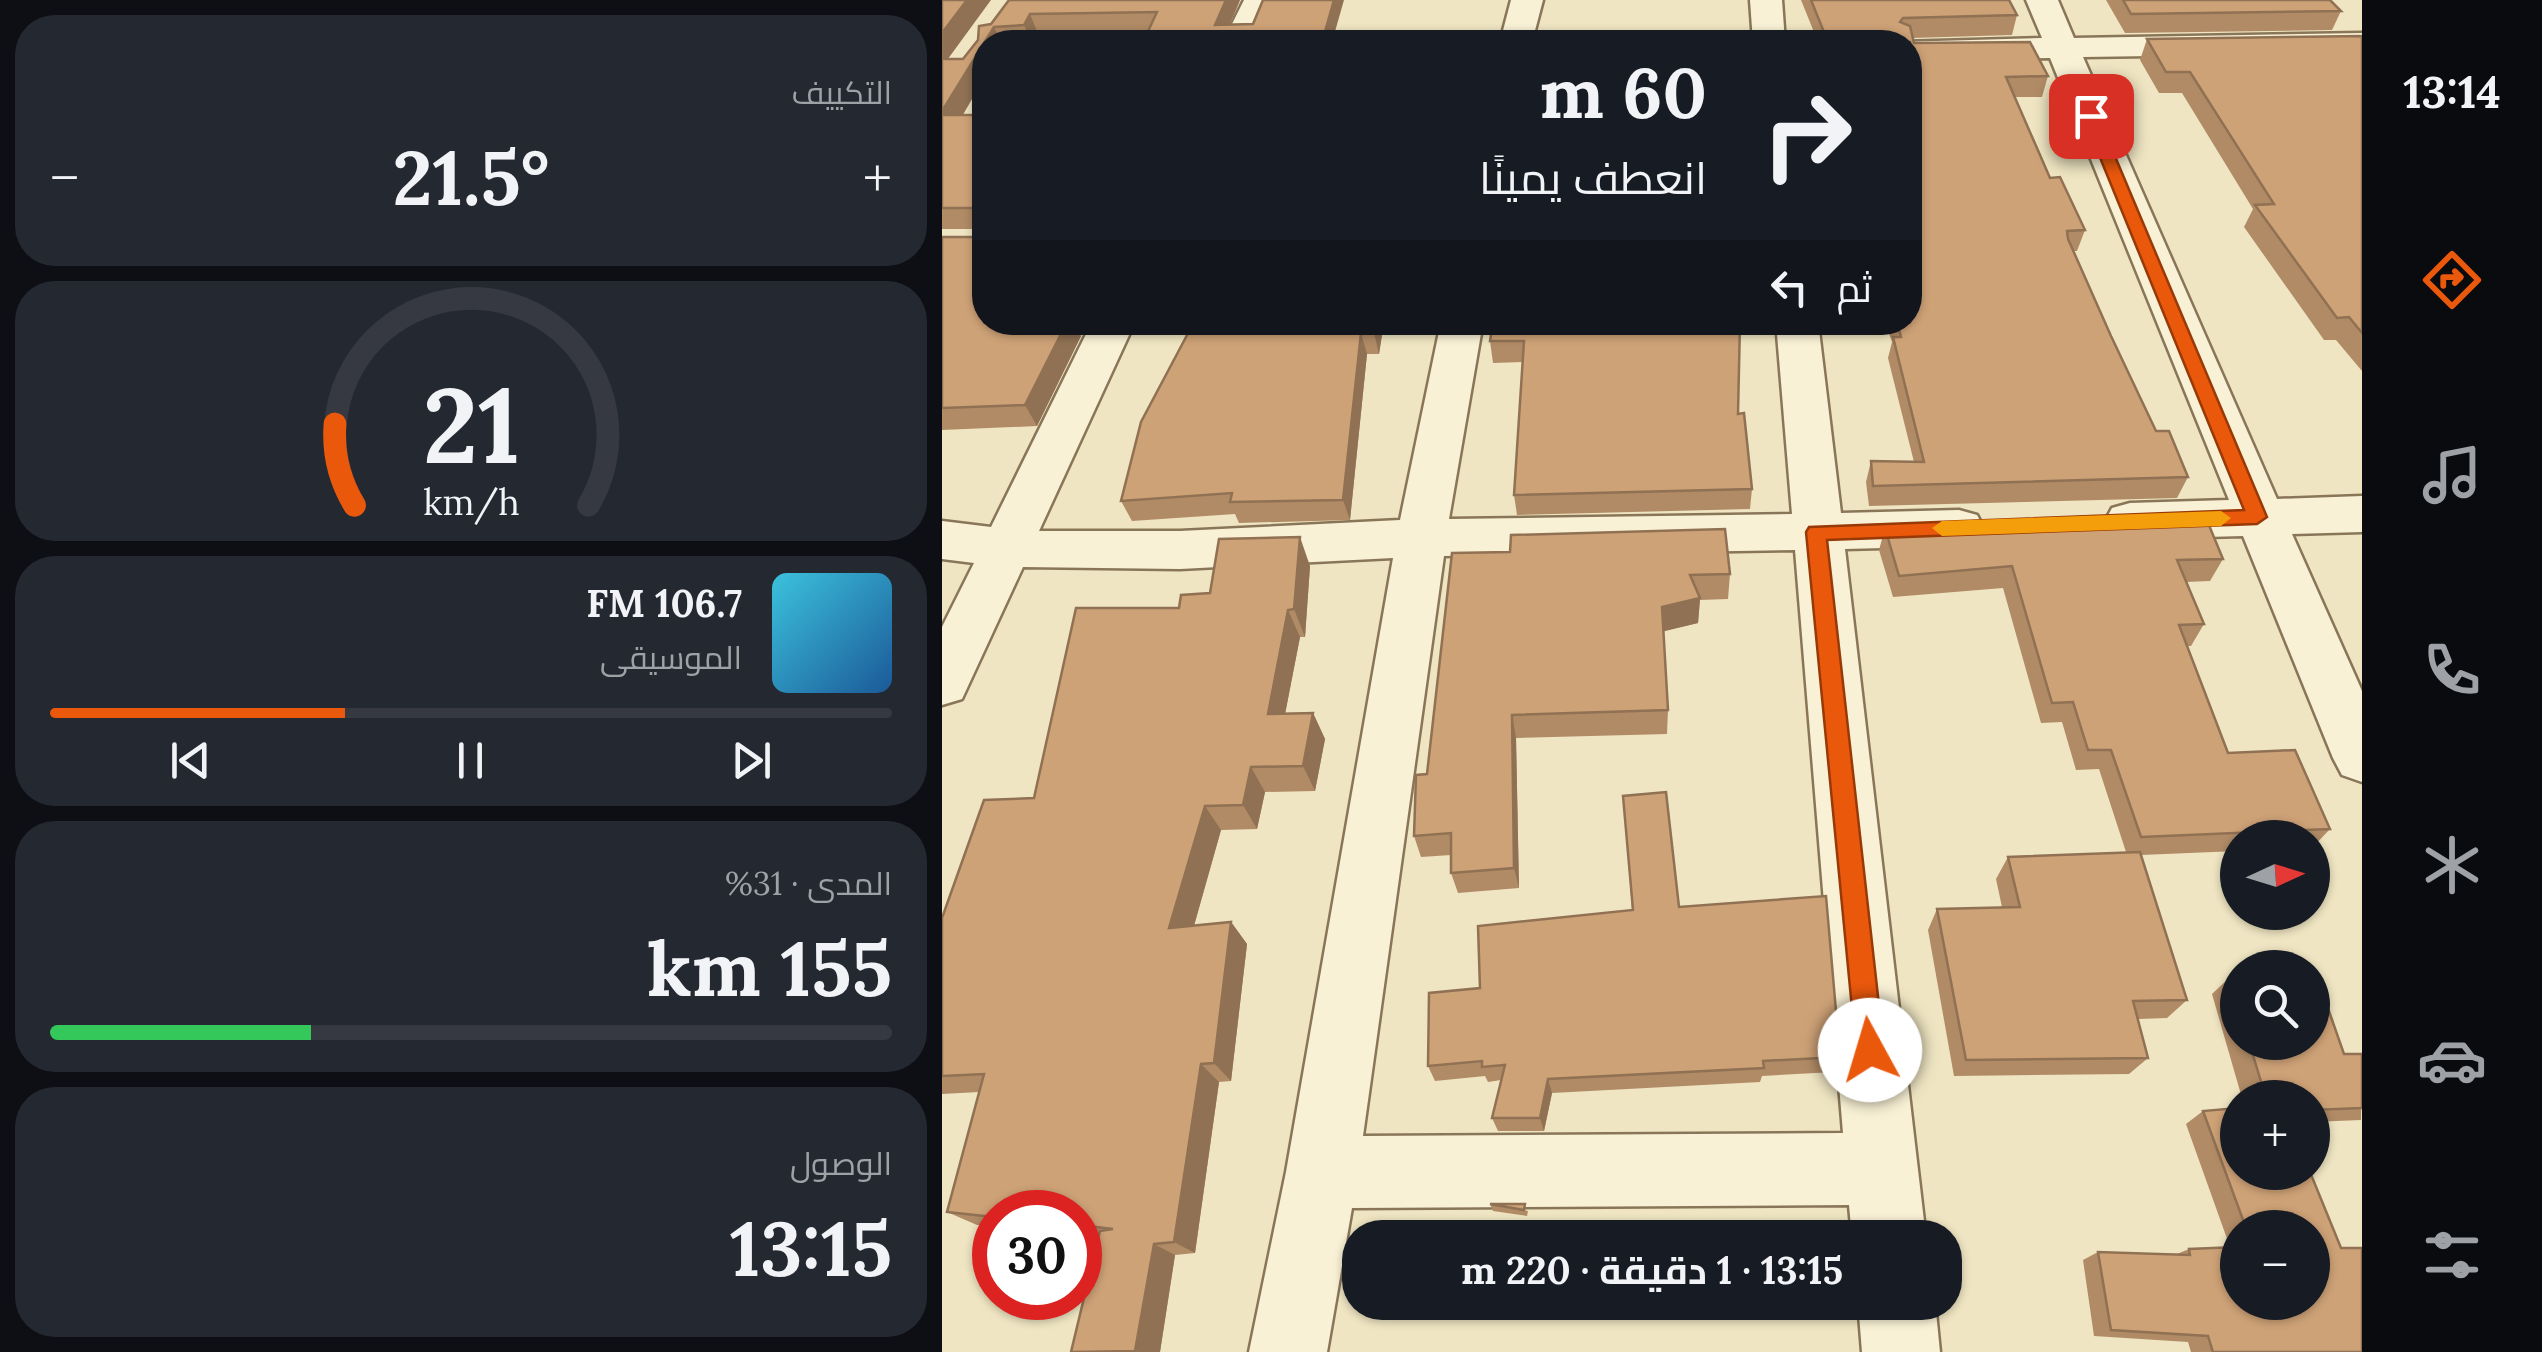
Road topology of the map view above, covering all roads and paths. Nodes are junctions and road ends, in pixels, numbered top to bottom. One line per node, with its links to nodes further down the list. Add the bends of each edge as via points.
1 (1260, 0): 6 (street)
2 (1527, 0): 7 (street)
3 (1766, 0): 8 (street)
4 (2042, 0): 10 (street)
5 (2337, 14): 9 (street)
6 (1245, 30)
7 (1519, 30)
8 (1768, 30)
9 (2360, 44): 10 (street)
10 (2063, 48): 11 (street); 16 (street)
11 (1922, 50)
12 (1108, 335): 22 (street)
13 (1460, 335): 20 (street)
14 (1798, 335): 19 (street)
15 (2362, 514): 16 (street)
16 (2257, 517): 17 (street); 24 (street)
17 (2084, 523)
18 (2008, 526): 19 (street)
19 (1816, 532): 20 (street); 26 (street)
20 (1422, 538): 22 (street); 25 (street)
21 (942, 540): 22 (street)
22 (1007, 550): 23 (street)
23 (942, 683)
24 (2362, 758)
25 (1322, 1172): 26 (street); 28 (street)
26 (1886, 1203)
27 (1898, 1320): 29 (street)
28 (1288, 1352)
29 (1901, 1352)

